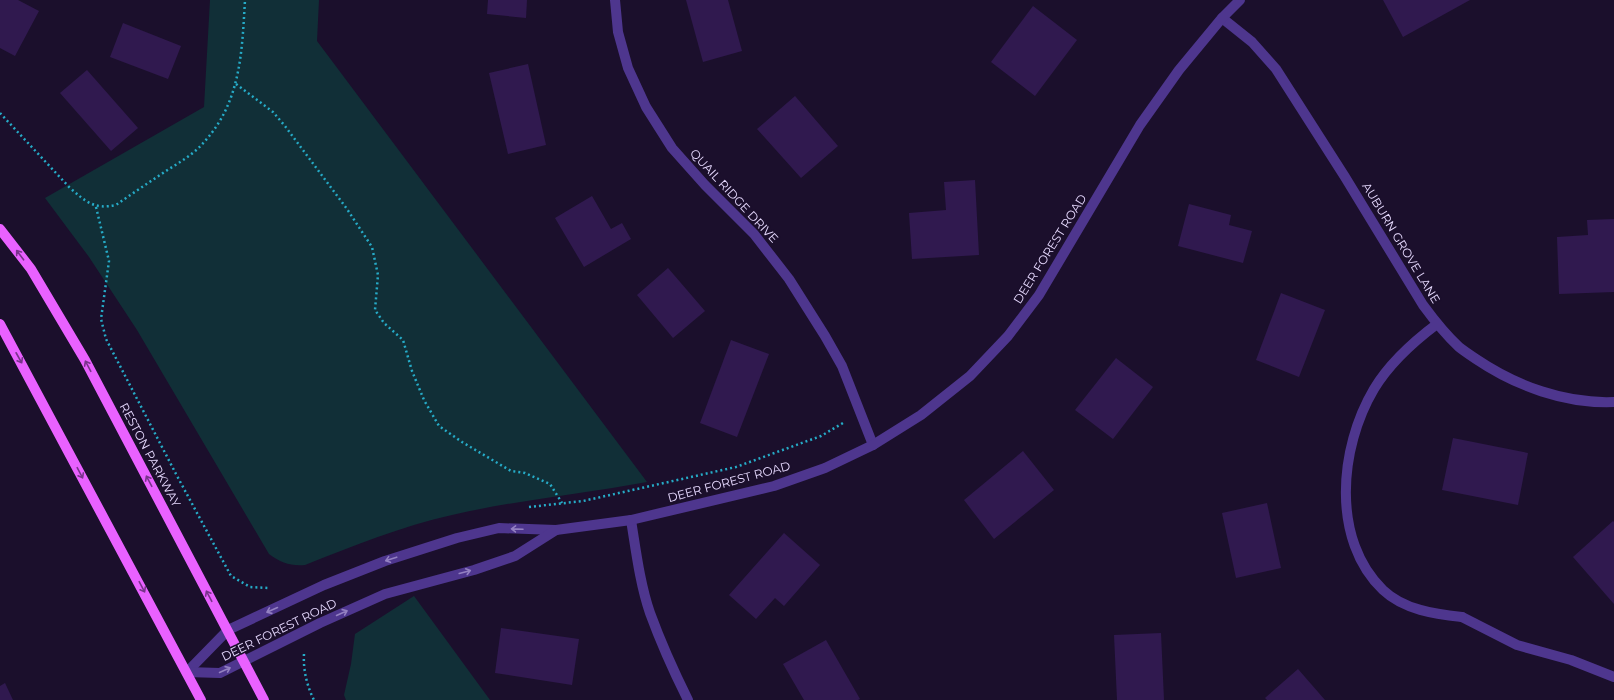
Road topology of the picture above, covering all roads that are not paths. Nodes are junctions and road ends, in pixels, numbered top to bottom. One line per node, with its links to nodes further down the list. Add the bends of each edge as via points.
1 (615, 0): 8 (street, QUAIL RIDGE DRIVE, via 618,32 628,68 646,107 672,148 754,234 789,279 842,366)
2 (1240, 0): 3 (street, DEER FOREST ROAD)
3 (1222, 18): 6 (street, AUBURN GROVE LANE, via 1252,42 1276,69); 8 (street, DEER FOREST ROAD, via 1179,70 1140,125 1039,295 1008,336 970,376 921,415)
4 (0, 229): 11 (main road, RESTON PARKWAY, one-way to 4, via 85,360 30,270)
5 (0, 324): 13 (main road, one-way to 13)
6 (1437, 324): 7 (street, AUBURN GROVE LANE, via 1460,348 1491,369 1534,389 1570,399); 14 (street, via 1392,364 1374,390 1359,420 1347,469 1347,508 1354,546 1364,568 1384,591 1405,604 1433,614 1462,617 1517,645 1571,660)
7 (1614, 402)
8 (873, 445): 9 (street, DEER FOREST ROAD, via 825,468 774,486)
9 (631, 520): 10 (street, DEER FOREST ROAD); 17 (street, via 650,612)
10 (556, 530): 11 (street, DEER FOREST ROAD, one-way to 11, via 499,528 457,538 324,585); 12 (street, DEER FOREST ROAD, one-way to 10, via 385,594 515,556)
11 (228, 630): 12 (main road, RESTON PARKWAY); 13 (street, DEER FOREST ROAD)
12 (243, 662): 13 (street, DEER FOREST ROAD, one-way to 12, via 220,673); 16 (main road, RESTON PARKWAY)
13 (187, 672): 15 (main road)
14 (1614, 677)
15 (202, 700)
16 (264, 700)
17 (688, 700)

